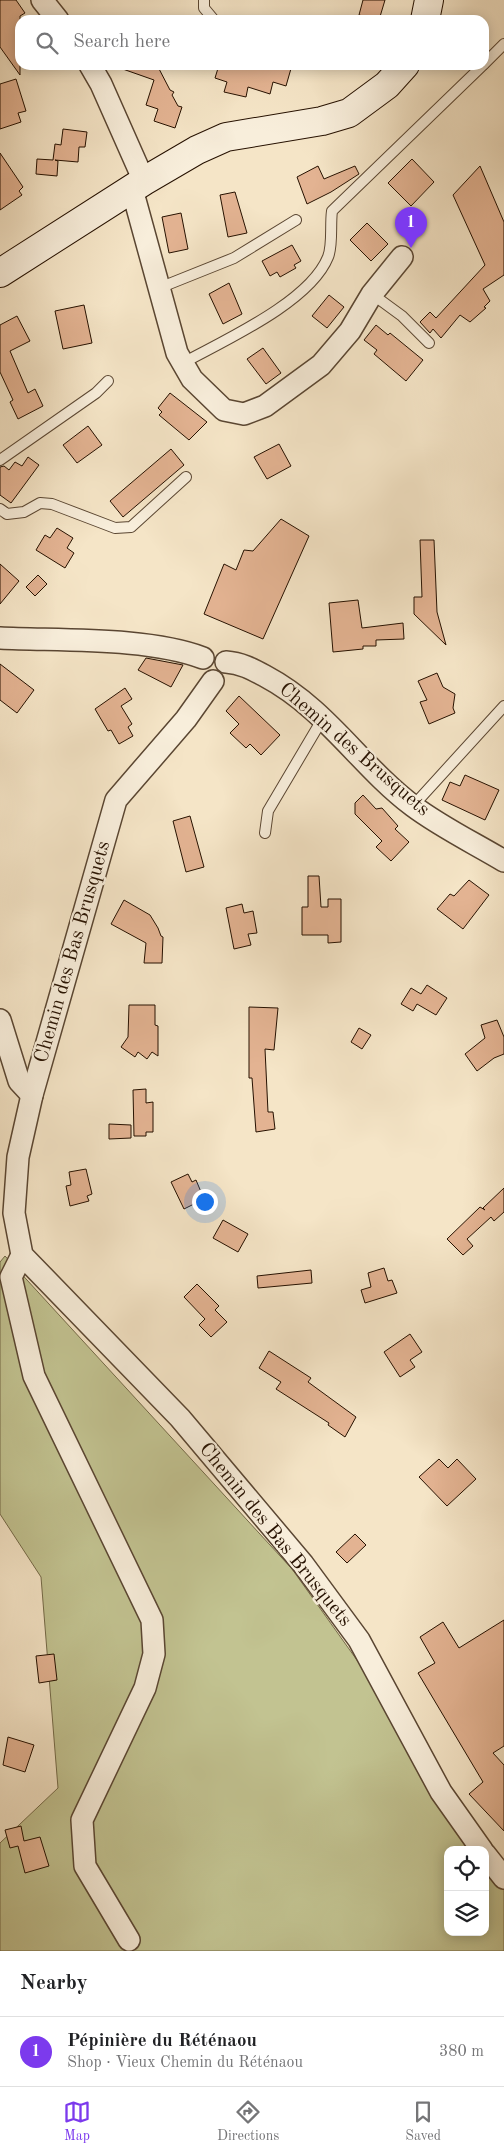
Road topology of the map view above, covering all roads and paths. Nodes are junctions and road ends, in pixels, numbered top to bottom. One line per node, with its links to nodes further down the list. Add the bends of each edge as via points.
1 (42, 0): 4 (street)
2 (204, 0): 5 (lane, via 204,8)
3 (429, 0): 6 (main road)
4 (54, 15)
5 (210, 15)
6 (426, 15)
7 (504, 44): 8 (lane)
8 (489, 58)
9 (93, 70): 12 (street)
10 (400, 70): 12 (main road, via 387,85 349,113 322,121 226,137)
11 (477, 70): 19 (lane, via 332,211 328,256 311,282 271,315)
12 (138, 185): 15 (main road); 16 (street)
13 (296, 220): 16 (lane, via 234,258)
14 (402, 256): 17 (street)
15 (0, 273)
16 (159, 288): 19 (street)
17 (372, 294): 18 (lane, via 402,316); 19 (street, via 350,331 321,365 258,409 244,414 224,410 192,379)
18 (429, 344)
19 (183, 364)
20 (108, 381): 21 (lane, via 96,393)
21 (0, 460)
22 (186, 477): 23 (lane, via 130,527 115,528 52,504 40,503 24,512 7,514)
23 (0, 509)
24 (0, 638): 25 (street, via 141,645)
25 (203, 658): 26 (street, via 216,653); 27 (street, via 201,674)
26 (226, 662): 27 (street, via 225,674); 29 (street, Chemin des Brusquets, via 249,667 288,688)
27 (213, 681): 34 (street, Chemin des Bas Brusquets, via 186,719 116,800)
28 (504, 706): 30 (lane)
29 (323, 718): 30 (street, Chemin des Brusquets); 31 (lane, via 268,811)
30 (412, 806): 32 (street, Chemin des Brusquets)
31 (265, 834)
32 (504, 861)
33 (0, 1020): 34 (street, via 19,1081)
34 (32, 1095): 35 (street, Chemin des Bas Brusquets, via 18,1157 14,1213)
35 (22, 1255): 36 (street, Chemin des Bas Brusquets, via 180,1418 303,1564 360,1640 442,1792); 39 (street, via 11,1276 34,1376 152,1620 154,1654 145,1688 82,1820 85,1866)
36 (479, 1846)
37 (489, 1859): 38 (street)
38 (504, 1878)
39 (129, 1940)

